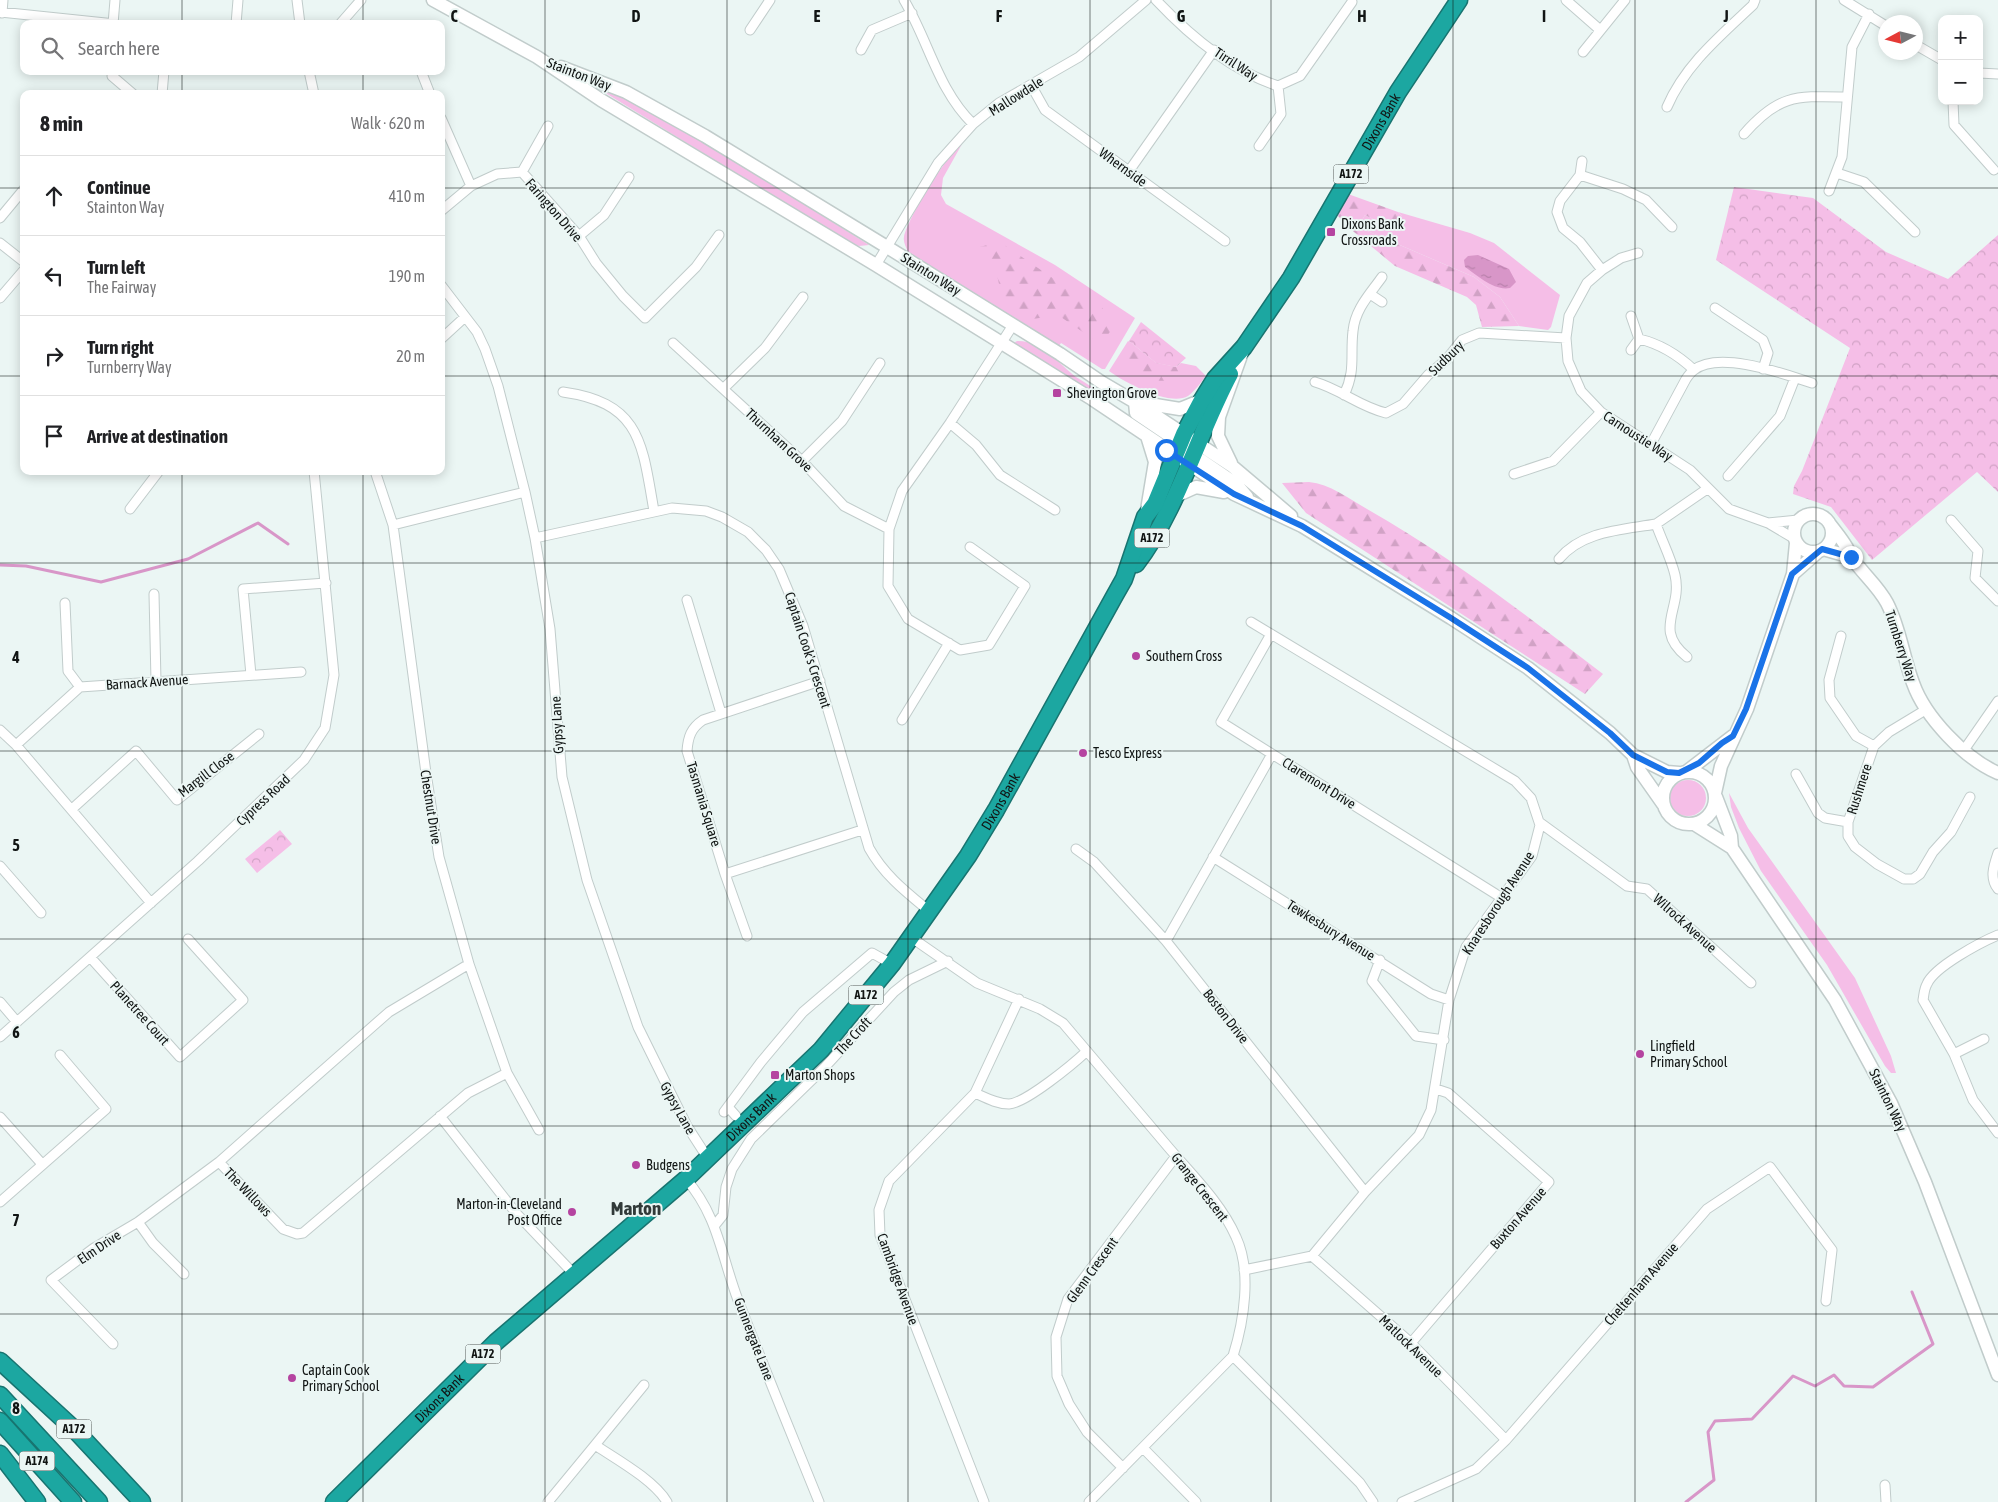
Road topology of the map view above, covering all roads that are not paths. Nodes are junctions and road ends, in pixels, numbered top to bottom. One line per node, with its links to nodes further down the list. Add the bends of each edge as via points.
1 (3, 0): 17 (street)
2 (115, 0): 21 (street)
3 (238, 0): 22 (street)
4 (297, 0): 23 (street)
5 (361, 0): 24 (street)
6 (433, 0): 32 (street, Stainton Way)
7 (770, 0): 27 (street)
8 (904, 0): 18 (street)
9 (1146, 0): 40 (street, Mallowdale, via 1078,57)
10 (1156, 0): 30 (street, Tirril Way, via 1176,21)
11 (1459, 0): 94 (highway, Dixons Bank / A172, via 1398,92 1291,278)
12 (1566, 0): 26 (street)
13 (1625, 0): 26 (street)
14 (1755, 0): 48 (street, via 1688,70 1674,89)
15 (1844, 0): 19 (street)
16 (1352, 2): 41 (street, via 1300,76)
17 (1, 12): 20 (street)
18 (912, 12): 29 (street, via 872,30); 49 (street, via 947,94)
19 (1869, 14): 25 (street); 46 (street, via 1852,47)
20 (76, 20)
21 (114, 20)
22 (236, 20)
23 (300, 20)
24 (344, 20)
25 (1878, 20)
26 (1599, 29): 31 (street)
27 (750, 30)
28 (1923, 49): 33 (street)
29 (862, 50)
30 (1214, 50): 41 (street, Tirril Way, via 1256,79); 57 (street)
31 (1583, 52)
32 (537, 57): 73 (street, Stainton Way, via 626,92 705,136); 76 (street, Stainton Way, via 601,100)
33 (1938, 58)
34 (1983, 73): 35 (street)
35 (1998, 74)
36 (164, 75): 43 (street)
37 (310, 75): 44 (street)
38 (423, 75): 45 (street)
39 (112, 76): 42 (street)
40 (1031, 86): 49 (street, Mallowdale, via 999,103); 57 (street, Whernside, via 1045,110)
41 (1278, 86): 53 (street, via 1281,114)
42 (128, 90)
43 (162, 90)
44 (313, 90)
45 (428, 90)
46 (1847, 97): 52 (street, via 1805,96 1784,101 1761,115); 58 (street, via 1842,157)
47 (1953, 105): 55 (street, via 1954,125)
48 (1667, 107)
49 (973, 124): 73 (street, Mallowdale, via 938,163)
50 (548, 126): 56 (street)
51 (445, 127): 61 (street)
52 (1744, 134)
53 (1259, 146)
54 (1582, 161): 59 (street)
55 (1994, 170)
56 (522, 172): 61 (street, Farington Drive, via 497,174); 70 (street, Farington Drive)
57 (1129, 172): 71 (street, Whernside)
58 (1837, 173): 62 (street); 68 (street, via 1864,182)
59 (1580, 175): 67 (street, via 1646,200); 77 (street, via 1560,201 1557,212 1562,228 1580,242)
60 (629, 177): 70 (street, via 604,215)
61 (471, 186): 65 (street, Farington Drive)
62 (1829, 191)
63 (20, 192): 64 (street)
64 (4, 206): 66 (street)
65 (445, 209)
66 (0, 218)
67 (1672, 227)
68 (1915, 232)
69 (719, 235): 70 (street, Farington Drive, via 696,267 645,318 596,263)
70 (579, 236)
71 (1224, 241)
72 (0, 242): 75 (street)
73 (887, 247): 76 (street, Mallowdale); 88 (street, Stainton Way)
74 (1638, 254): 77 (street, Carnoustie Way, via 1621,258)
75 (20, 259)
76 (876, 265): 93 (street, Stainton Way)
77 (1602, 270): 90 (street, Carnoustie Way, via 1577,299 1569,316)
78 (20, 275): 83 (street)
79 (1382, 277): 81 (street)
80 (445, 290): 87 (street, Gypsy Lane)
81 (1370, 294): 84 (street); 104 (street, via 1359,308 1353,329 1352,378)
82 (803, 297): 102 (street, via 765,348)
83 (0, 298)
84 (1382, 302)
85 (1715, 308): 97 (street, via 1763,340 1768,353)
86 (1631, 316): 91 (street)
87 (465, 317): 89 (street); 120 (street, Gypsy Lane, via 477,332 498,386)
88 (1013, 325): 93 (street); 106 (street, Stainton Way)
89 (445, 335)
90 (1566, 338): 104 (street, Sudbury, via 1479,333 1462,340 1403,404 1386,413 1369,409); 107 (street, Carnoustie Way, via 1568,360 1581,391)
91 (1640, 339): 95 (street); 98 (street, via 1654,342)
92 (673, 343): 102 (street, Thurnham Grove)
93 (1002, 343): 108 (street); 109 (street, Stainton Way)
94 (1244, 347): 105 (highway, Dixons Bank / A172, via 1215,379); 111 (highway, Dixons Bank / A172); 113 (street, via 1219,417 1218,436)
95 (1631, 350)
96 (880, 363): 112 (street, via 842,421)
97 (1763, 369): 98 (street, via 1736,363 1712,363); 99 (street)
98 (1694, 370): 110 (street)
99 (1795, 378): 101 (street); 118 (street, via 1780,416)
100 (1314, 382): 104 (street, Sudbury)
101 (1812, 383)
102 (724, 388): 112 (street, Thurnham Grove)
103 (563, 392): 126 (street, via 586,395 625,416 635,431)
104 (1344, 394)
105 (1202, 400): 106 (street, via 1180,410); 111 (highway, Dixons Bank / A172)
106 (1135, 402): 111 (street, via 1136,412)
107 (1601, 412): 110 (street, Carnoustie Way); 114 (street, via 1553,461)
108 (950, 423): 125 (street, via 976,445 1000,475); 135 (street, via 902,492)
109 (1147, 436): 111 (street, Stainton Way); 127 (street, A172, via 1155,462)
110 (1651, 444): 119 (street, Carnoustie Way, via 1690,470)
111 (1186, 449): 113 (street, Stainton Way); 121 (street, Stainton Way); 122 (highway, Dixons Bank / A172); 123 (street, via 1236,484); 127 (highway, Dixons Bank / A172)
112 (802, 461): 135 (street, Thurnham Grove, via 844,506)
113 (1232, 466): 134 (street, Stainton Way)
114 (1514, 474)
115 (156, 475): 124 (street)
116 (314, 475): 144 (street, Cypress Road)
117 (376, 475): 133 (street, Chestnut Drive)
118 (1728, 476)
119 (1707, 489): 130 (street, Carnoustie Way, via 1729,509); 132 (street)
120 (525, 492): 133 (street); 136 (street, Gypsy Lane)
121 (1234, 494): 122 (street, via 1196,487); 123 (street, Stainton Way)
122 (1176, 496): 143 (highway, Dixons Bank / A172)
123 (1250, 501): 134 (street, Stainton Way)
124 (130, 509)
125 (1055, 510)
126 (654, 511): 136 (street, Captain Cook's Crescent); 157 (street, Captain Cook's Crescent, via 689,509 714,514 748,532 766,550 788,588)
127 (1146, 517): 143 (highway, Dixons Bank / A172)
128 (1798, 520): 130 (street, Carnoustie Way); 131 (street, via 1804,515 1815,514 1826,518); 137 (street, via 1794,529)
129 (1951, 520): 147 (street, via 1978,551 1975,578)
130 (1768, 523): 137 (street, Carnoustie Way)
131 (1829, 523): 139 (street, via 1832,528 1830,540); 140 (street, Turnberry Way)
132 (1656, 524): 141 (street, via 1583,540); 153 (street, via 1676,576 1670,636)
133 (393, 525): 201 (street, Chestnut Drive, via 439,857)
134 (1302, 526): 170 (street, Stainton Way, via 1528,668)
135 (889, 529): 152 (street, via 888,586 908,619)
136 (535, 538): 223 (street, Gypsy Lane, via 550,629 562,777 587,880 638,1027 683,1120)
137 (1795, 541): 139 (street, via 1806,551); 142 (street)
138 (970, 547): 152 (street, via 1025,586 989,645 960,650)
139 (1821, 550): 140 (street); 142 (street)
140 (1851, 557): 160 (street, Turnberry Way, via 1887,603 1913,685)
141 (1559, 559)
142 (1792, 574): 165 (street, via 1746,709)
143 (1124, 579): 191 (highway, Dixons Bank / A172, via 996,810)
144 (326, 583): 155 (street, via 243,589); 190 (street, Cypress Road, via 334,675 326,728 304,760)
145 (154, 594): 156 (street)
146 (687, 600): 161 (street)
147 (1998, 601)
148 (65, 603): 158 (street, via 68,671)
149 (1251, 622): 150 (street)
150 (1271, 634): 169 (street, Claremont Drive, via 1221,722); 178 (street, via 1515,781 1531,798)
151 (1841, 636): 167 (street, via 1828,680 1830,698 1856,736)
152 (948, 643): 162 (street)
153 (1687, 657)
154 (301, 672): 155 (street, Barnack Avenue)
155 (252, 675): 156 (street, Barnack Avenue)
156 (156, 681): 158 (street, Barnack Avenue)
157 (820, 681): 161 (street, Tasmania Square); 181 (street, Captain Cook's Crescent)
158 (80, 686): 166 (street)
159 (1998, 701): 168 (street)
160 (1927, 709): 167 (street, Rushmere, via 1889,732); 168 (street, Turnberry Way, via 1942,730)
161 (721, 713): 187 (street, Tasmania Square, via 696,725 688,741 688,751)
162 (902, 720)
163 (0, 730): 166 (street)
164 (259, 734): 177 (street, Margill Close, via 177,800 136,751)
165 (1733, 736): 171 (street); 174 (street, via 1721,766)
166 (16, 745): 177 (street)
167 (1874, 746): 179 (street, Rushmere)
168 (1964, 750): 172 (street, Turnberry Way)
169 (1272, 754): 185 (street); 189 (street, Claremont Drive)
170 (1633, 755): 171 (street, Stainton Way, via 1667,772); 176 (street, Stainton Way, via 1637,767)
171 (1682, 772): 174 (street, via 1701,774 1708,779); 176 (street, via 1668,783)
172 (1998, 773)
173 (1796, 774): 179 (street, via 1818,813 1825,818)
174 (1715, 795): 180 (street, via 1712,811); 182 (street, Stainton Way, via 1731,836)
175 (1970, 797): 179 (street, Rushmere, via 1951,832 1913,879 1904,879 1855,847 1848,836)
176 (1663, 804): 180 (street, via 1666,812 1678,822)
177 (72, 809): 190 (street)
178 (1539, 822): 189 (street, Knaresborough Avenue, via 1532,856); 203 (street, Wilrock Avenue, via 1627,886 1647,889)
179 (1848, 822)
180 (1694, 824): 182 (street, Stainton Way)
181 (862, 830): 187 (street); 191 (street, Captain Cook's Crescent, via 878,865)
182 (1732, 848): 240 (street, Stainton Way, via 1835,1000 1892,1103)
183 (1076, 850): 197 (street, Boston Drive, via 1094,862)
184 (1998, 853): 188 (street, via 1993,868 1994,884)
185 (1213, 857): 197 (street); 199 (street, Tewkesbury Avenue)
186 (0, 866): 192 (street)
187 (725, 874): 194 (street, Tasmania Square)
188 (1998, 888)
189 (1502, 898): 205 (street, Knaresborough Avenue, via 1466,948)
190 (152, 902): 198 (street, Cypress Road)
191 (929, 911): 195 (highway, Dixons Bank / A172)
192 (41, 913)
193 (1998, 935): 212 (street, via 1957,956 1927,982 1923,1000)
194 (747, 936)
195 (912, 938): 200 (street, Grange Crescent); 202 (highway, Dixons Bank / A172)
196 (188, 939): 198 (street, Planetree Court, via 243,1000 180,1057)
197 (1166, 941): 227 (street, Boston Drive)
198 (90, 957): 207 (street, Cypress Road)
199 (1380, 960): 205 (street, Tewkesbury Avenue, via 1431,994); 210 (street, via 1372,981 1416,1036)
200 (948, 961): 204 (street, Grange Crescent, via 977,983); 230 (street, The Croft, via 894,992 824,1068 750,1139 732,1169 723,1215)
201 (469, 964): 214 (street, Chestnut Drive); 224 (street, The Willows, via 389,1012)
202 (892, 964): 218 (street, via 872,953 803,1012 726,1110); 223 (highway, Dixons Bank / A172, via 821,1050)
203 (1751, 983)
204 (1019, 999): 211 (street, Grange Crescent, via 1063,1023); 216 (street, Cambridge Avenue)
205 (1449, 1000): 210 (street, Knaresborough Avenue)
206 (0, 1002): 207 (street)
207 (17, 1022): 208 (street, Cypress Road)
208 (0, 1037)
209 (1984, 1039): 212 (street)
210 (1444, 1040): 215 (street, Knaresborough Avenue)
211 (1087, 1051): 216 (street, via 1022,1100 1010,1104 994,1102); 222 (street, Grange Crescent)
212 (1954, 1054): 221 (street, via 1973,1100)
213 (60, 1055): 225 (street, via 106,1109)
214 (507, 1072): 217 (street, The Willows, via 468,1093); 220 (street, Chestnut Drive)
215 (1436, 1089): 227 (street, Knaresborough Avenue, via 1419,1135); 236 (street, Buxton Avenue, via 1448,1092 1549,1182)
216 (975, 1093): 260 (street, Cambridge Avenue, via 888,1181 879,1210 880,1235)
217 (440, 1116): 224 (street, The Willows, via 303,1233 283,1229); 233 (street, via 516,1213)
218 (736, 1116)
219 (0, 1117): 225 (street)
220 (538, 1130)
221 (1998, 1132)
222 (1176, 1156): 232 (street, Grange Crescent, via 1215,1202 1237,1238); 249 (street, Glenn Crescent, via 1068,1299 1056,1337 1057,1376 1069,1404 1087,1432)
223 (707, 1157): 226 (highway, Dixons Bank / A172)
224 (219, 1162): 229 (street, Elm Drive)
225 (42, 1164): 228 (street)
226 (686, 1179): 230 (street, Gunnergate Lane, via 702,1197); 233 (highway, Dixons Bank / A172)
227 (1365, 1192): 231 (street, Knaresborough Avenue)
228 (0, 1202)
229 (138, 1222): 234 (street); 237 (street, Elm Drive, via 94,1248 51,1280)
230 (715, 1225): 259 (street, Gunnergate Lane, via 733,1286)
231 (1312, 1256): 232 (street); 236 (street, Matlock Avenue)
232 (1244, 1270): 238 (street, Grange Crescent, via 1241,1329)
233 (573, 1273): 244 (highway, Dixons Bank / A172, via 496,1342)
234 (184, 1274)
235 (1826, 1301): 245 (street, Cheltenham Avenue, via 1832,1250 1770,1167 1706,1209)
236 (1410, 1343): 245 (street, Matlock Avenue)
237 (113, 1344)
238 (1233, 1356): 247 (street, Grange Crescent); 263 (street, via 1360,1483)
239 (0, 1360): 254 (highway, A172, via 74,1430)
240 (1998, 1375)
241 (644, 1385): 246 (street)
242 (0, 1395): 253 (highway, A174)
243 (0, 1421): 252 (highway, A174)
244 (398, 1440): 255 (highway, A172); 256 (highway, A172)
245 (1506, 1440): 264 (street, Cheltenham Avenue, via 1476,1469)
246 (595, 1445): 257 (street); 258 (street, via 648,1483)
247 (1143, 1448): 249 (street, Grange Crescent); 262 (street)
248 (0, 1454): 251 (highway, A174)
249 (1124, 1468): 261 (street, Grange Crescent)
250 (1885, 1486): 265 (street)
251 (37, 1502)
252 (73, 1502)
253 (100, 1502)
254 (142, 1502)
255 (334, 1502)
256 (349, 1502)
257 (548, 1502)
258 (667, 1502)
259 (819, 1502)
260 (984, 1502)
261 (1089, 1502)
262 (1196, 1502)
263 (1373, 1502)
264 (1402, 1502)
265 (1886, 1502)

